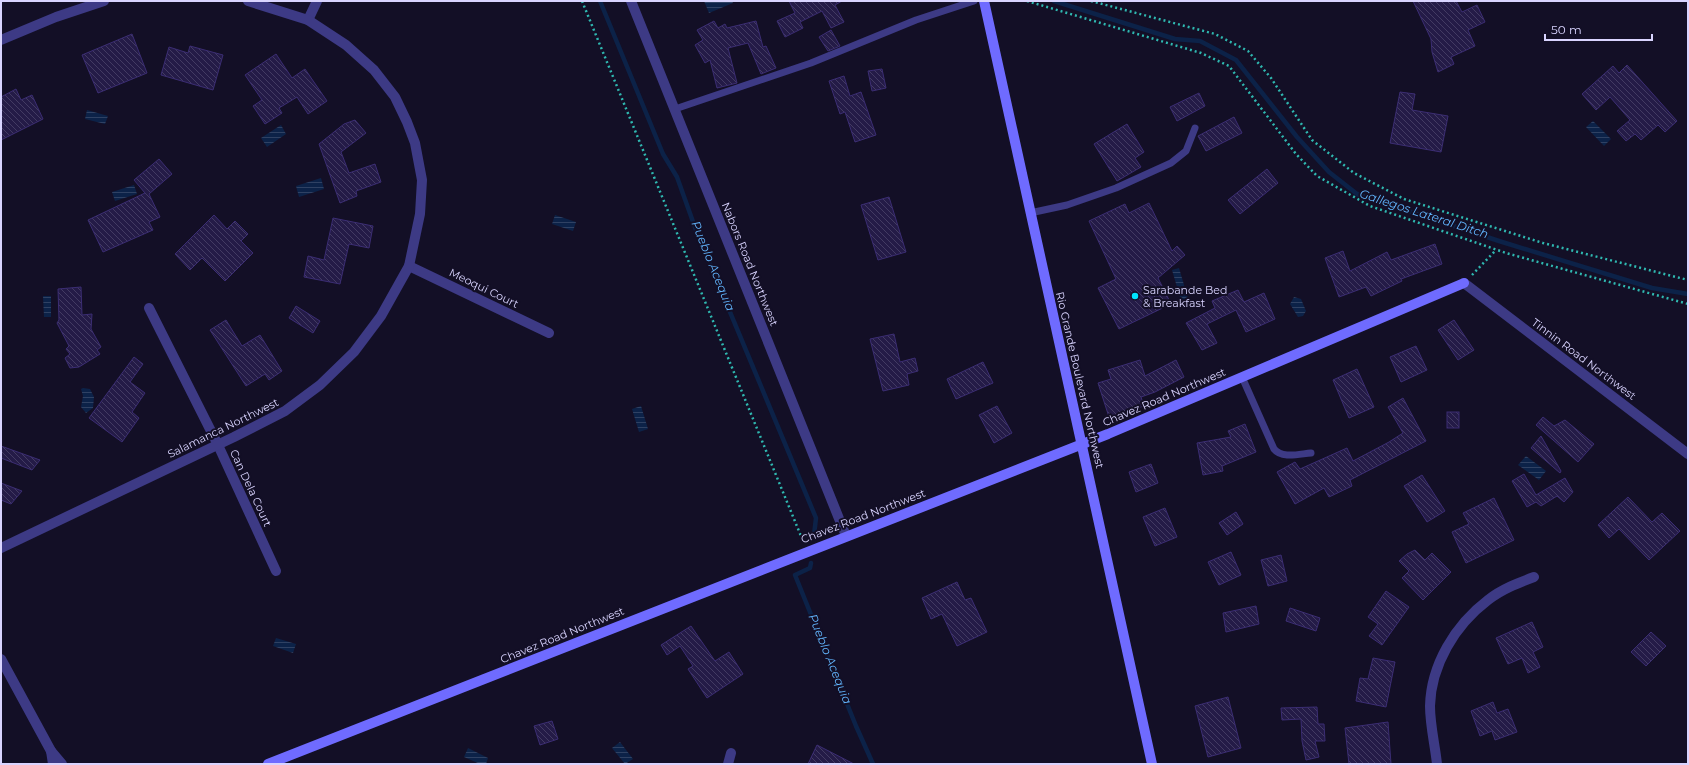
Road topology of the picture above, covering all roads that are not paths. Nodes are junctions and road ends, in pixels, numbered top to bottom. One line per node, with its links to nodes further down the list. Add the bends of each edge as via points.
1 (104, 1): 8 (street, via 56,17)
2 (248, 1): 7 (street, Salamanca Northwest)
3 (317, 1): 7 (street)
4 (631, 1): 9 (street, Nabors Road Northwest)
5 (974, 1): 9 (lane, via 916,20 811,63)
6 (984, 1): 11 (street, Rio Grande Boulevard Northwest)
7 (308, 20): 12 (street, Salamanca Northwest, via 346,46 374,70 395,97 407,122 415,143 422,180 420,214)
8 (1, 40)
9 (675, 109): 21 (street, Nabors Road Northwest)
10 (1195, 128): 11 (lane, via 1186,151 1171,163 1116,188 1067,205)
11 (1030, 213): 17 (street, Rio Grande Boulevard Northwest)
12 (409, 266): 15 (street, Meoqui Court); 18 (street, Salamanca Northwest, via 381,316 354,352 320,385 285,411)
13 (1464, 283): 16 (street, Chavez Road Northwest); 20 (street, Tinnin Road Northwest)
14 (149, 308): 18 (street, Can Dela Court)
15 (549, 333)
16 (1242, 377): 17 (street, Chavez Road Northwest); 19 (lane, via 1277,453)
17 (1082, 444): 21 (street, Chavez Road Northwest); 32 (street, Rio Grande Boulevard Northwest)
18 (218, 445): 22 (street, Salamanca Northwest); 23 (street, Can Dela Court)
19 (1311, 453)
20 (1688, 454)
21 (846, 536): 30 (street, Chavez Road Northwest)
22 (1, 548)
23 (276, 570)
24 (1534, 577): 33 (street, via 1488,600 1460,627 1442,657 1432,689 1430,707)
25 (1, 659): 26 (street)
26 (51, 751): 28 (street); 29 (street)
27 (731, 753): 31 (street)
28 (53, 764)
29 (62, 764)
30 (268, 764)
31 (728, 764)
32 (1152, 764)
33 (1437, 764)

